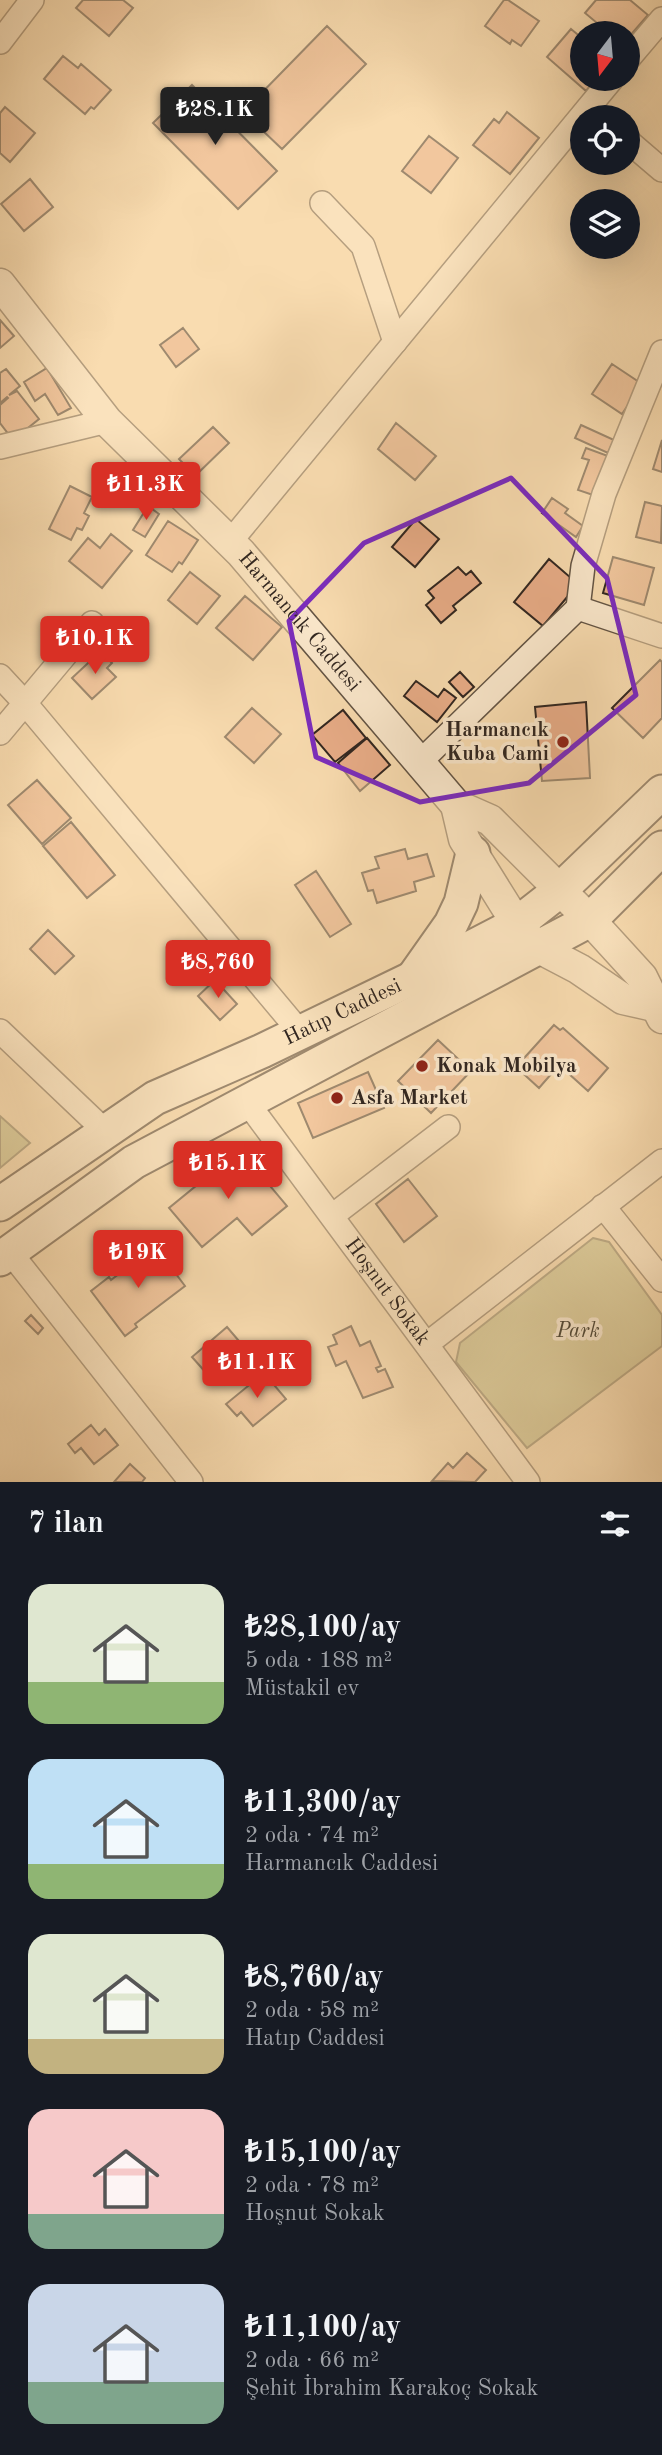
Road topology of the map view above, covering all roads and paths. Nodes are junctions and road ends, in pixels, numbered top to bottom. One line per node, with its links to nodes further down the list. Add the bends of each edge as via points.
1 (32, 0): 3 (street)
2 (662, 19): 4 (street)
3 (0, 43)
4 (640, 45)
5 (570, 140): 10 (street)
6 (640, 151): 7 (street)
7 (662, 170)
8 (322, 203): 10 (street, via 363,246)
9 (0, 284): 12 (street, Harmancık Caddesi)
10 (395, 342): 14 (street)
11 (662, 352): 15 (street, via 604,494 583,566)
12 (107, 421): 13 (street); 14 (street, Harmancık Caddesi)
13 (0, 447)
14 (230, 542): 21 (street, Harmancık Caddesi)
15 (578, 608): 17 (street); 21 (street)
16 (92, 623): 19 (street)
17 (662, 636)
18 (0, 676): 19 (street)
19 (25, 703): 20 (street); 32 (street)
20 (0, 733)
21 (419, 763): 23 (street, Harmancık Caddesi)
22 (662, 792): 26 (main road, Hatıp Caddesi)
23 (456, 805): 25 (street, via 464,839); 26 (street, via 490,820)
24 (662, 848): 27 (main road, Hatıp Caddesi)
25 (473, 853): 28 (street); 29 (main road, via 461,903)
26 (559, 891): 27 (street); 28 (main road, Hatıp Caddesi)
27 (590, 919): 28 (main road, Hatıp Caddesi); 30 (street, via 642,977)
28 (527, 935): 29 (main road, Hatıp Caddesi); 30 (street, via 623,999); 33 (main road, Hatıp Caddesi)
29 (413, 978): 32 (main road, Hatıp Caddesi)
30 (658, 1012)
31 (0, 1031): 35 (street)
32 (300, 1032): 35 (main road, Hatıp Caddesi, via 155,1098)
33 (247, 1102): 39 (street, Hoşnut Sokak); 40 (main road, Hatıp Caddesi, via 134,1162)
34 (448, 1127): 39 (street)
35 (106, 1132): 37 (main road, Hatıp Caddesi)
36 (662, 1161): 38 (street)
37 (0, 1204)
38 (604, 1206): 41 (street); 42 (street)
39 (332, 1216): 42 (street, Hoşnut Sokak)
40 (5, 1255): 44 (street)
41 (662, 1280)
42 (427, 1344): 43 (street, Hoşnut Sokak)
43 (518, 1478)
44 (191, 1482)

